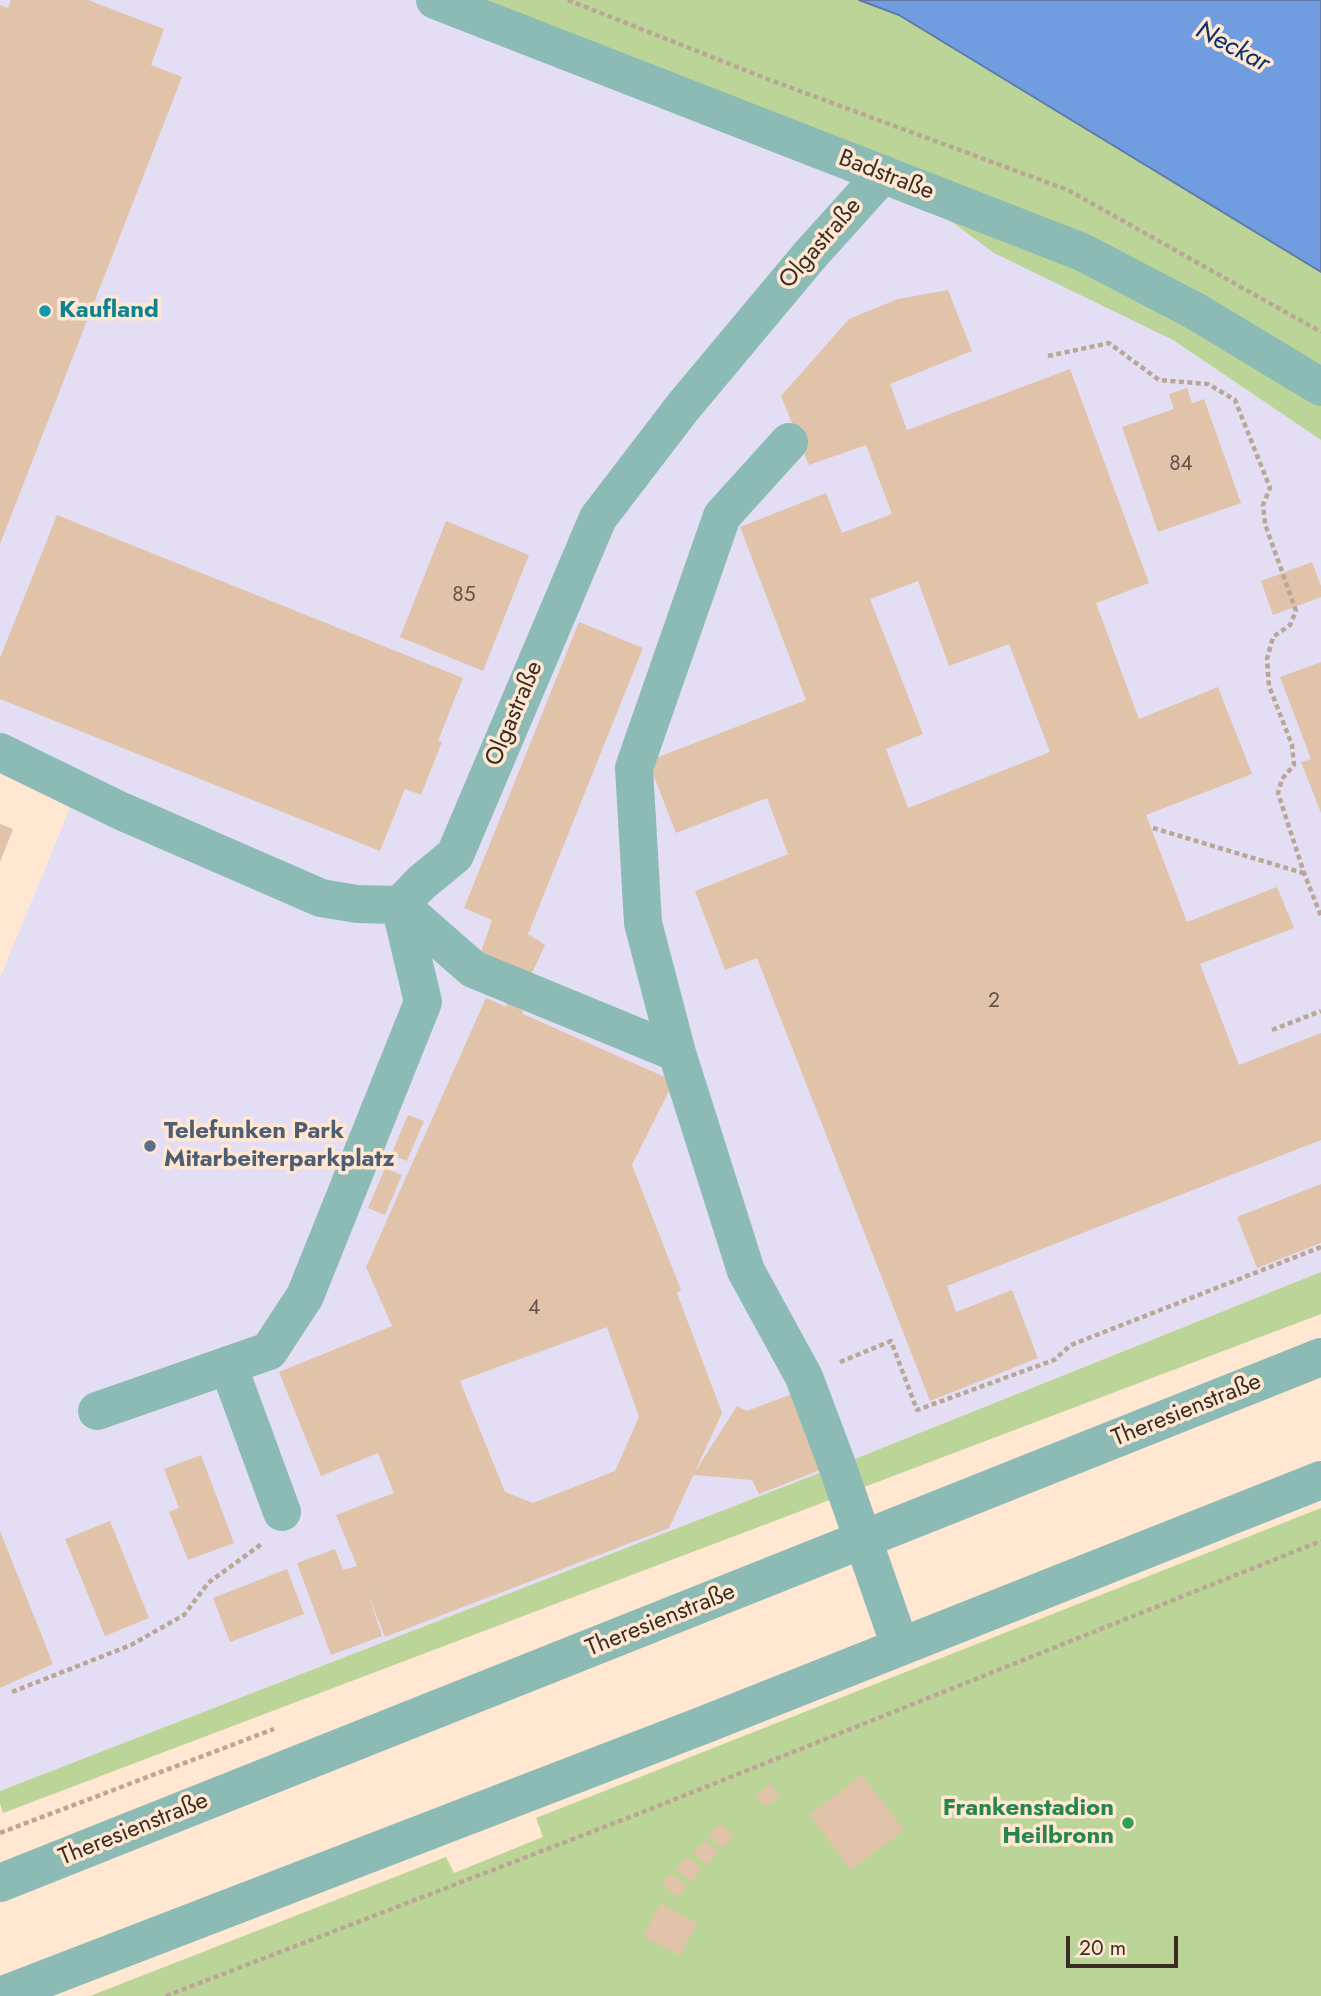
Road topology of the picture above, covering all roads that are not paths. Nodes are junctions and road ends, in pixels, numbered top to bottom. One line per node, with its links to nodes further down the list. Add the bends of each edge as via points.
1 (435, 0): 2 (street, Badstraße)
2 (883, 174): 3 (street, Badstraße, via 1082,252 1195,311); 6 (street, Olgastraße, via 683,407 598,518 455,855)
3 (1321, 387)
4 (789, 442): 7 (street, via 722,516 634,768 643,923)
5 (0, 752): 6 (street, via 121,811 321,898)
6 (400, 905): 7 (street, via 473,969); 9 (street, via 423,1002 305,1296 268,1351)
7 (677, 1053): 13 (street, via 746,1271 804,1377)
8 (1321, 1357): 13 (street, Theresienstraße)
9 (228, 1365): 10 (street); 12 (street)
10 (97, 1410)
11 (1321, 1480): 14 (street)
12 (282, 1512)
13 (864, 1541): 14 (street); 15 (street, Theresienstraße)
14 (900, 1646): 16 (street)
15 (0, 1883)
16 (0, 1996)

